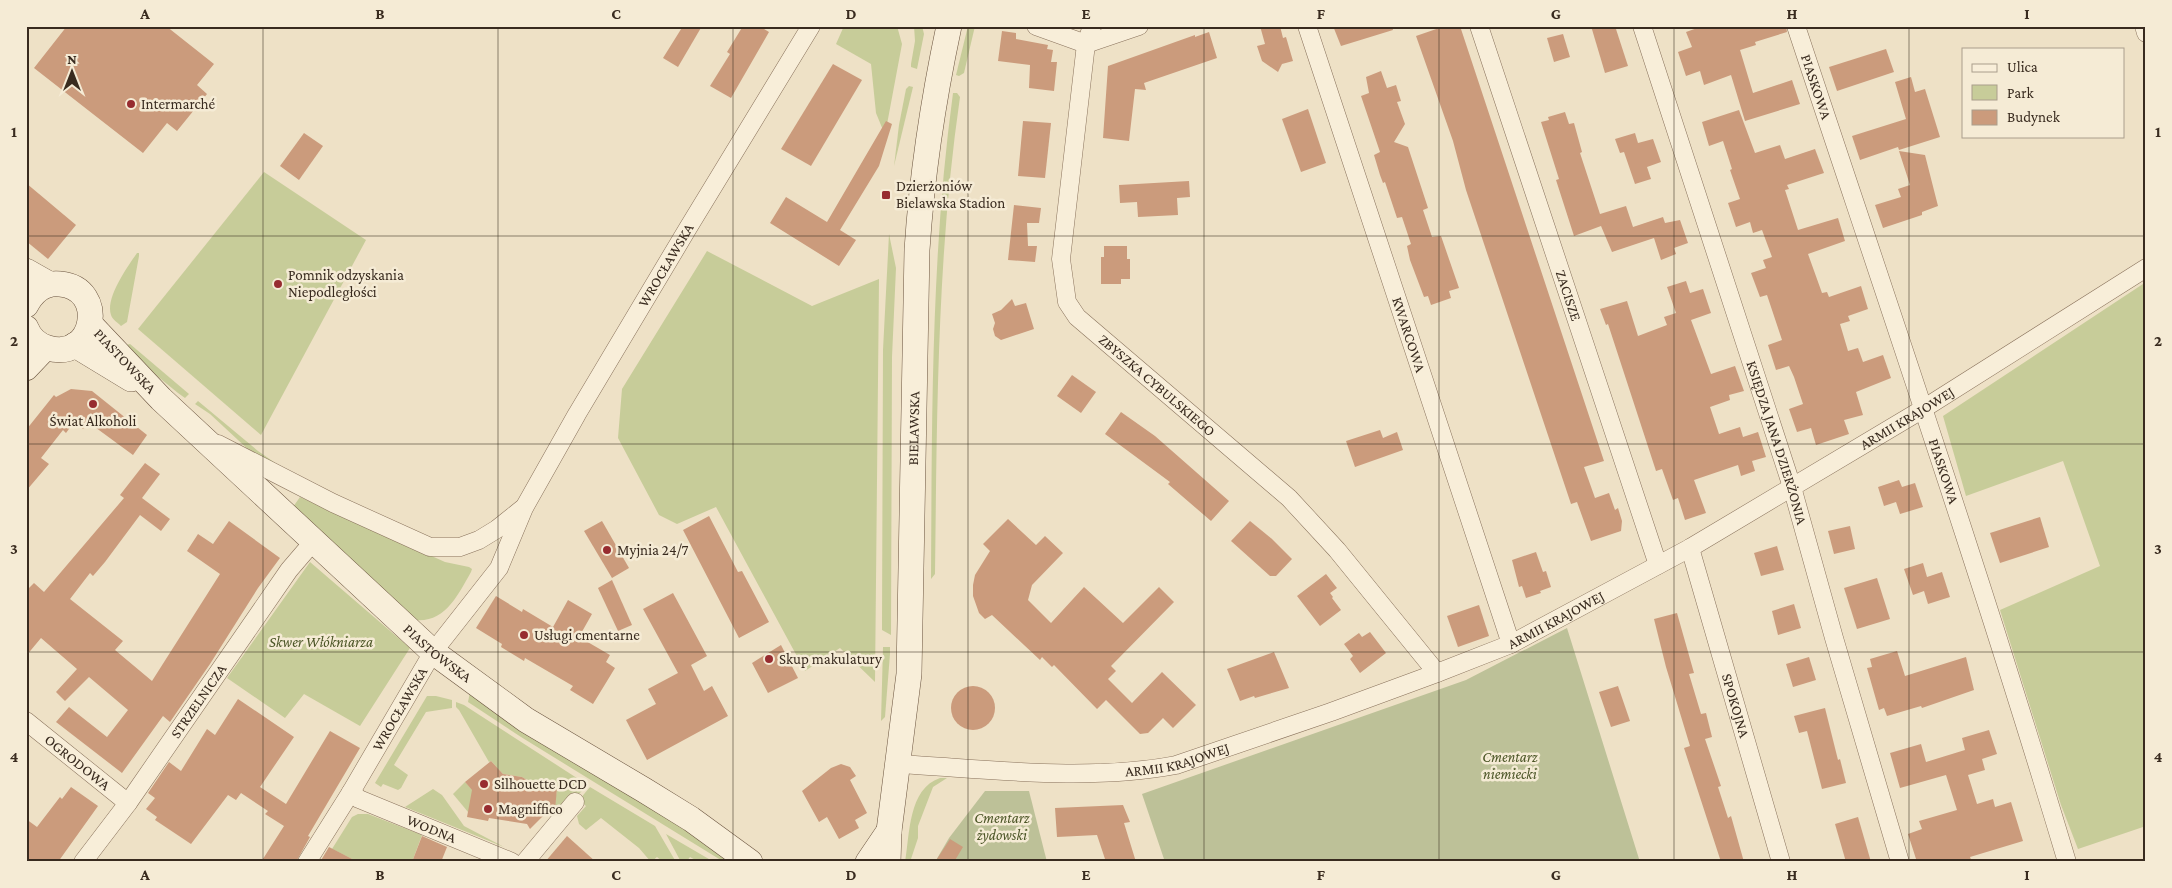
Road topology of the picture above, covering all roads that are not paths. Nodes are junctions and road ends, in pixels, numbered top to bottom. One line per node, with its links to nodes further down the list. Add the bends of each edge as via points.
1 (811, 26): 25 (street, WROCŁAWSKA, via 682,237)
2 (949, 26): 33 (street, BIELAWSKA, via 924,161 917,250 909,674)
3 (1036, 26): 12 (street)
4 (1092, 26): 12 (street, ZBYSZKA CYBULSKIEGO)
5 (1140, 26): 12 (street)
6 (1307, 26): 29 (street, KWARCOWA)
7 (1479, 26): 28 (street, ZACISZE)
8 (1642, 26): 24 (street, KSIĘDZA JANA DZIERŻONIA)
9 (1796, 26): 22 (street, PIASKOWA)
10 (2144, 26): 11 (street)
11 (2146, 33)
12 (1086, 44): 31 (street, ZBYSZKA CYBULSKIEGO, via 1061,259 1067,302 1077,317 1289,498)
13 (2146, 268): 22 (street, ARMII KRAJOWEJ)
14 (26, 271): 15 (street)
15 (49, 284): 16 (street, via 40,288); 17 (street, via 68,285 82,294 89,306)
16 (26, 304)
17 (90, 324): 19 (street, via 82,340); 21 (street, PIASTOWSKA)
18 (31, 335): 19 (street, via 55,350); 20 (street)
19 (75, 345): 21 (street, PIASTOWSKA)
20 (26, 368)
21 (161, 399): 23 (street, PIASTOWSKA)
22 (1924, 409): 24 (street, ARMII KRAJOWEJ); 48 (street, PIASKOWA)
23 (196, 432): 25 (street, WROCŁAWSKA, via 316,495 430,547 460,547 479,540); 26 (street, PIASTOWSKA)
24 (1792, 487): 27 (street, ARMII KRAJOWEJ); 47 (street, KSIĘDZA JANA DZIERŻONIA)
25 (524, 508): 30 (street, WROCŁAWSKA, via 499,568)
26 (313, 542): 30 (street, PIASTOWSKA); 36 (street, STRZELNICZA, via 289,570)
27 (1690, 548): 28 (street, ARMII KRAJOWEJ); 46 (street, SPOKOJNA)
28 (1658, 565): 29 (street, ARMII KRAJOWEJ)
29 (1511, 644): 31 (street, ARMII KRAJOWEJ)
30 (433, 652): 34 (street, WROCŁAWSKA); 42 (street, PIASTOWSKA, via 526,720 659,800)
31 (1438, 673): 33 (street, ARMII KRAJOWEJ, via 1176,765 1140,772 1016,772)
32 (26, 721): 36 (street, OGRODOWA)
33 (898, 764): 37 (street, BIELAWSKA)
34 (351, 792): 39 (street, WROCŁAWSKA); 40 (street, WODNA, via 360,799)
35 (575, 802): 41 (street)
36 (128, 803): 38 (street, STRZELNICZA)
37 (889, 831): 43 (street); 44 (street, BIELAWSKA); 45 (street, BIELAWSKA)
38 (84, 862)
39 (307, 862)
40 (512, 862)
41 (525, 862)
42 (750, 862)
43 (868, 862)
44 (881, 862)
45 (888, 862)
46 (1781, 862)
47 (1900, 862)
48 (2067, 862)

